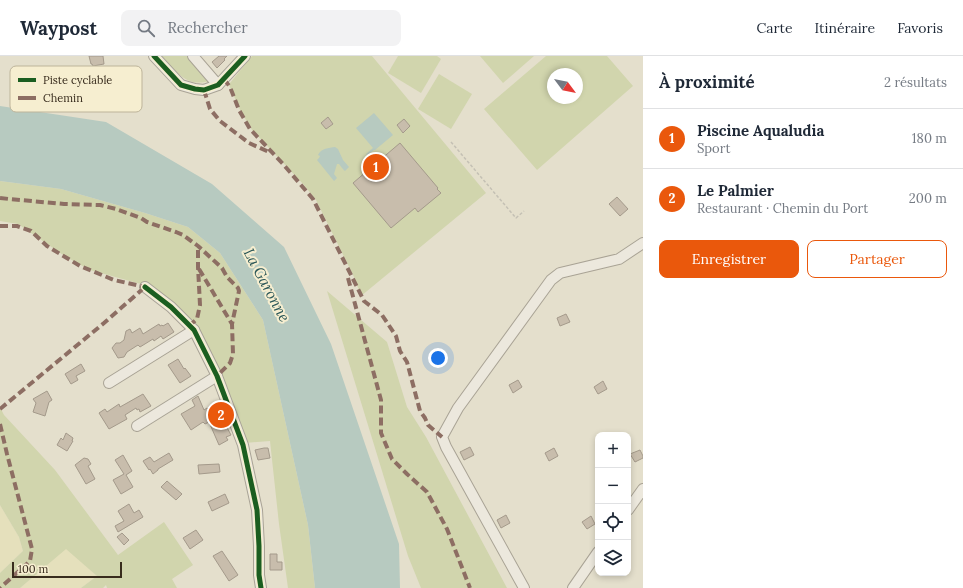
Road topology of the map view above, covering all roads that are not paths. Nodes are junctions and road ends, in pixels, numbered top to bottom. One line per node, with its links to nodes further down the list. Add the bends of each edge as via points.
1 (154, 56): 4 (street, via 181,85 204,90)
2 (193, 56): 4 (street)
3 (245, 56): 4 (street)
4 (218, 85)
5 (643, 243): 15 (street, via 619,259 560,273 551,280 458,408 442,437)
6 (145, 287): 7 (street, via 171,307)
7 (194, 330): 8 (street); 9 (street)
8 (217, 376): 10 (street); 14 (street, via 243,445 257,510)
9 (109, 383)
10 (137, 426)
11 (643, 489): 12 (street)
12 (631, 506)
13 (595, 556): 16 (street)
14 (261, 588)
15 (524, 588)
16 (573, 588)

